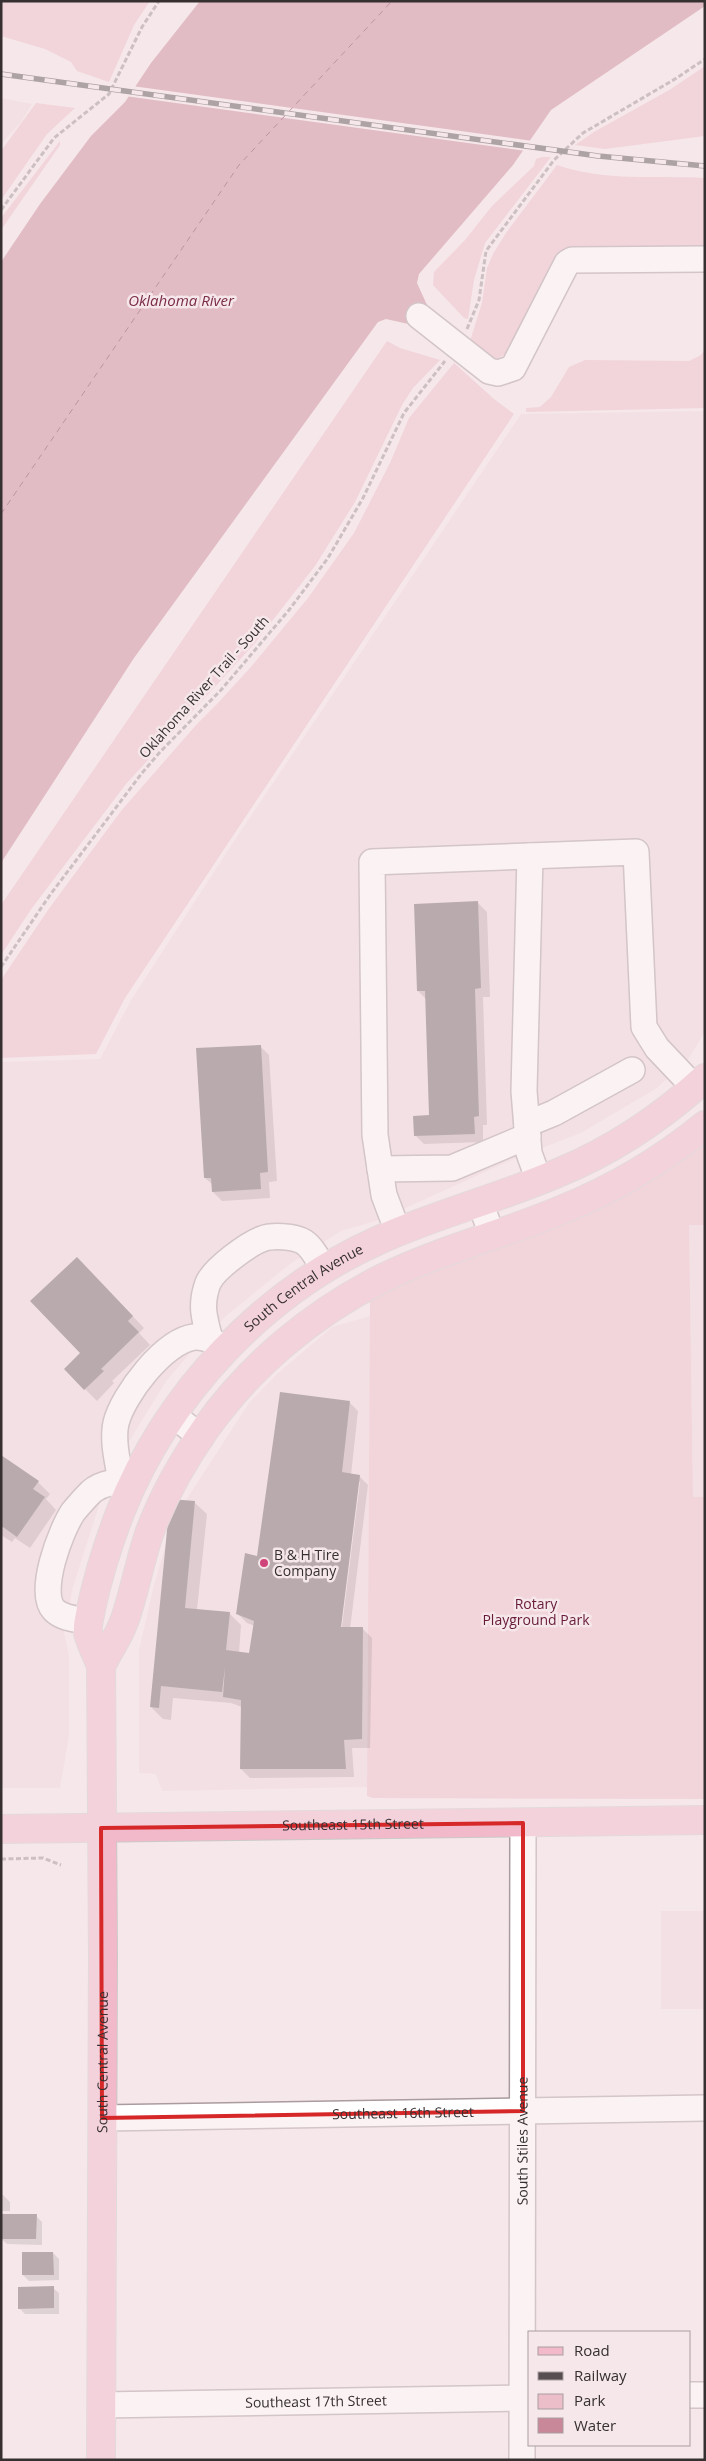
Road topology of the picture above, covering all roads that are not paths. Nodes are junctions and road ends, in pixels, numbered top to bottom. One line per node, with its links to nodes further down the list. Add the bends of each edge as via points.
1 (705, 259): 2 (street, via 566,262 513,368 498,373 490,371)
2 (419, 316)
3 (530, 856): 5 (street, via 636,852 644,1027 657,1048); 7 (street, via 524,1091); 8 (street, via 372,862 375,1135)
4 (632, 1070): 7 (street)
5 (699, 1082): 9 (main road, South Central Avenue, via 668,1109 616,1144)
6 (705, 1125): 12 (main road, South Central Avenue, via 682,1144 620,1183 560,1211)
7 (527, 1130): 8 (street, via 452,1168); 9 (street, via 529,1153)
8 (380, 1169): 11 (street, via 384,1195)
9 (539, 1181): 10 (main road, South Central Avenue)
10 (480, 1202): 11 (main road, South Central Avenue); 12 (street)
11 (398, 1232): 13 (main road, South Central Avenue)
12 (492, 1235): 16 (main road, South Central Avenue, via 400,1270 331,1307 263,1362 224,1405)
13 (324, 1269): 14 (main road, South Central Avenue); 14 (street, via 306,1243 281,1237 262,1238 224,1264 209,1281 202,1313)
14 (218, 1344): 15 (main road, South Central Avenue); 17 (street, via 195,1337 178,1342 157,1359 124,1401 116,1424 116,1446)
15 (173, 1415): 16 (street); 17 (main road, South Central Avenue)
16 (201, 1437): 19 (main road, South Central Avenue, via 161,1506 140,1561 126,1618)
17 (128, 1480): 18 (main road, South Central Avenue); 18 (street, via 92,1491 72,1513 48,1579 52,1608 62,1617)
18 (89, 1621): 19 (main road, South Central Avenue, via 88,1631)
19 (101, 1666): 22 (main road, South Central Avenue)
20 (705, 1820): 21 (main road, Southeast 15th Street)
21 (523, 1822): 22 (main road, Southeast 15th Street); 25 (street, South Stiles Avenue)
22 (101, 1828): 23 (main road, Southeast 15th Street); 26 (main road, South Central Avenue)
23 (1, 1829)
24 (705, 2108): 25 (street, Southeast 16th Street)
25 (523, 2111): 26 (street, Southeast 16th Street); 29 (street, South Stiles Avenue)
26 (102, 2118): 30 (main road, South Central Avenue)
27 (691, 2395): 28 (street)
28 (705, 2395)
29 (526, 2398): 30 (street, Southeast 17th Street); 32 (street, South Stiles Avenue)
30 (101, 2405): 31 (main road, South Central Avenue)
31 (101, 2460)
32 (522, 2460)

